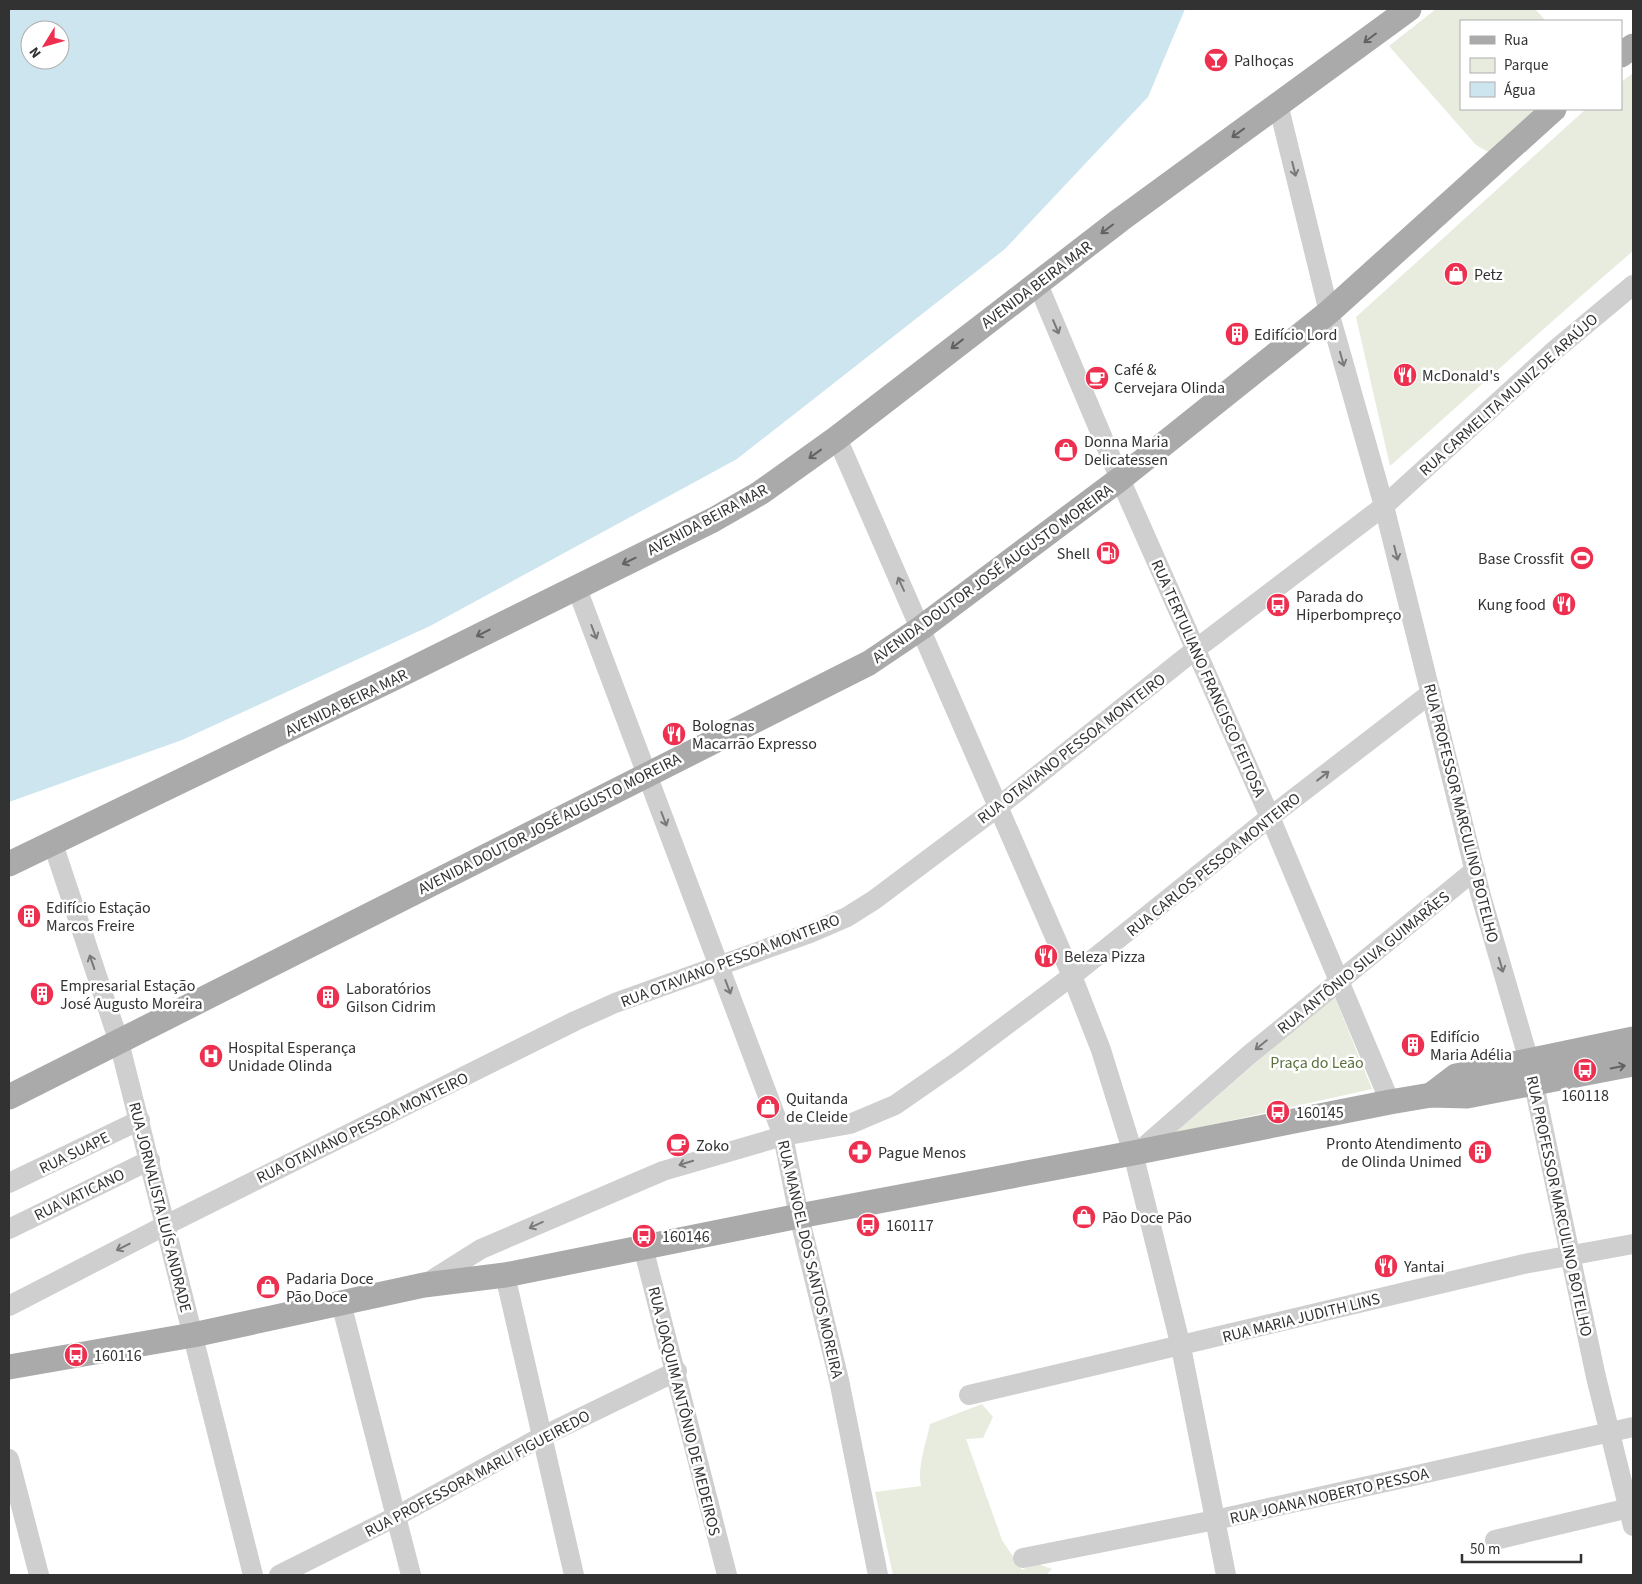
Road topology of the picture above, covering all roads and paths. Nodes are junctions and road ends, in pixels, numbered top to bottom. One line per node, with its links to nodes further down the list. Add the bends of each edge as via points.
1 (1409, 9): 4 (main road, AVENIDA BEIRA MAR, one-way to 4)
2 (1633, 46): 3 (main road)
3 (1622, 54)
4 (1278, 104): 6 (main road, AVENIDA BEIRA MAR, one-way to 6); 8 (street, RUA PROFESSOR MARCULINO BOTELHO, one-way to 8)
5 (1553, 110): 8 (main road, AVENIDA DOUTOR JOSÉ AUGUSTO MOREIRA)
6 (1037, 282): 9 (main road, AVENIDA BEIRA MAR, one-way to 9); 10 (street, RUA TERTULIANO FRANCISCO FEITOSA, one-way to 10)
7 (1633, 284): 11 (street, RUA CARMELITA MUNIZ DE ARAÚJO, via 1555,350)
8 (1329, 312): 10 (main road, AVENIDA DOUTOR JOSÉ AUGUSTO MOREIRA); 11 (street, RUA PROFESSOR MARCULINO BOTELHO, one-way to 11)
9 (837, 438): 12 (main road, AVENIDA BEIRA MAR, one-way to 12, via 732,510); 13 (street, one-way to 9)
10 (1120, 479): 13 (main road, AVENIDA DOUTOR JOSÉ AUGUSTO MOREIRA); 14 (street, RUA TERTULIANO FRANCISCO FEITOSA)
11 (1384, 506): 14 (street, RUA OTAVIANO PESSOA MONTEIRO); 15 (street, RUA PROFESSOR MARCULINO BOTELHO, one-way to 15)
12 (576, 586): 16 (street, RUA MANOEL DOS SANTOS MOREIRA, one-way to 16); 19 (main road, AVENIDA BEIRA MAR, one-way to 19)
13 (921, 628): 16 (main road, AVENIDA DOUTOR JOSÉ AUGUSTO MOREIRA, via 861,668); 17 (street)
14 (1196, 649): 17 (street, RUA OTAVIANO PESSOA MONTEIRO); 18 (street, RUA TERTULIANO FRANCISCO FEITOSA)
15 (1431, 693): 18 (street, RUA CARLOS PESSOA MONTEIRO, one-way to 15); 21 (street, RUA PROFESSOR MARCULINO BOTELHO)
16 (647, 773): 22 (street, RUA MANOEL DOS SANTOS MOREIRA, one-way to 22); 26 (main road, AVENIDA DOUTOR JOSÉ AUGUSTO MOREIRA)
17 (998, 807): 22 (street, RUA OTAVIANO PESSOA MONTEIRO, via 847,917); 23 (street)
18 (1270, 816): 23 (street, RUA CARLOS PESSOA MONTEIRO); 24 (street, RUA TERTULIANO FRANCISCO FEITOSA)
19 (53, 844): 20 (main road, AVENIDA BEIRA MAR); 26 (street, RUA JORNALISTA LUÍS ANDRADE, one-way to 19)
20 (9, 864)
21 (1475, 870): 24 (street, RUA ANTÔNIO SILVA GUIMARÃES); 28 (street, RUA PROFESSOR MARCULINO BOTELHO, one-way to 28)
22 (720, 966): 32 (street, RUA MANOEL DOS SANTOS MOREIRA, one-way to 32); 37 (street, RUA OTAVIANO PESSOA MONTEIRO, via 574,1021)
23 (1072, 976): 32 (street, RUA CARLOS PESSOA MONTEIRO, via 896,1104 850,1124); 33 (street, via 1101,1050)
24 (1338, 982): 30 (street, RUA TERTULIANO FRANCISCO FEITOSA); 33 (street, RUA ANTÔNIO SILVA GUIMARÃES, one-way to 33)
25 (1633, 1039): 28 (main road)
26 (119, 1042): 29 (main road, AVENIDA DOUTOR JOSÉ AUGUSTO MOREIRA); 31 (street, RUA JORNALISTA LUÍS ANDRADE)
27 (1633, 1064): 28 (main road, one-way to 27)
28 (1532, 1072): 30 (main road, via 1456,1076 1431,1094); 41 (street, RUA PROFESSOR MARCULINO BOTELHO)
29 (9, 1097)
30 (1390, 1102): 33 (main road)
31 (140, 1120): 34 (street, RUA JORNALISTA LUÍS ANDRADE); 35 (street, RUA SUAPE)
32 (783, 1136): 36 (street, RUA MANOEL DOS SANTOS MOREIRA); 43 (street, RUA CARLOS PESSOA MONTEIRO, one-way to 43, via 684,1164 613,1190 481,1249)
33 (1135, 1153): 36 (main road); 47 (street)
34 (150, 1160): 37 (street, RUA JORNALISTA LUÍS ANDRADE); 38 (street, RUA VATICANO)
35 (9, 1183)
36 (799, 1216): 40 (main road); 60 (street, RUA MANOEL DOS SANTOS MOREIRA, via 839,1380)
37 (166, 1225): 45 (street, RUA OTAVIANO PESSOA MONTEIRO, one-way to 45); 46 (street, RUA JORNALISTA LUÍS ANDRADE)
38 (9, 1229)
39 (1633, 1244): 41 (street, RUA MARIA JUDITH LINS)
40 (643, 1246): 42 (main road); 49 (street, RUA JOAQUIM ANTÔNIO DE MEDEIROS)
41 (1569, 1256): 47 (street, RUA MARIA JUDITH LINS, via 1505,1268); 52 (street, RUA PROFESSOR MARCULINO BOTELHO)
42 (505, 1275): 43 (main road); 53 (street)
43 (424, 1285): 44 (main road)
44 (341, 1303): 46 (main road); 55 (street)
45 (9, 1306)
46 (193, 1335): 48 (main road); 62 (street, RUA JORNALISTA LUÍS ANDRADE)
47 (1181, 1347): 50 (street, RUA MARIA JUDITH LINS); 57 (street)
48 (9, 1367)
49 (676, 1371): 53 (street, RUA PROFESSORA MARLI FIGUEIREDO); 66 (street, RUA JOAQUIM ANTÔNIO DE MEDEIROS)
50 (969, 1395)
51 (1633, 1428): 52 (street, RUA JOANA NOBERTO PESSOA)
52 (1609, 1432): 56 (street, RUA PROFESSOR MARCULINO BOTELHO); 57 (street, RUA JOANA NOBERTO PESSOA)
53 (541, 1437): 55 (street, RUA PROFESSORA MARLI FIGUEIREDO); 65 (street)
54 (9, 1459): 61 (street)
55 (395, 1517): 63 (street, RUA PROFESSORA MARLI FIGUEIREDO); 64 (street)
56 (1631, 1517): 58 (street)
57 (1216, 1520): 59 (street, RUA JOANA NOBERTO PESSOA); 67 (street)
58 (1494, 1540)
59 (1023, 1558)
60 (873, 1573)
61 (39, 1575)
62 (253, 1575)
63 (279, 1575)
64 (411, 1575)
65 (574, 1575)
66 (726, 1575)
67 (1226, 1575)

